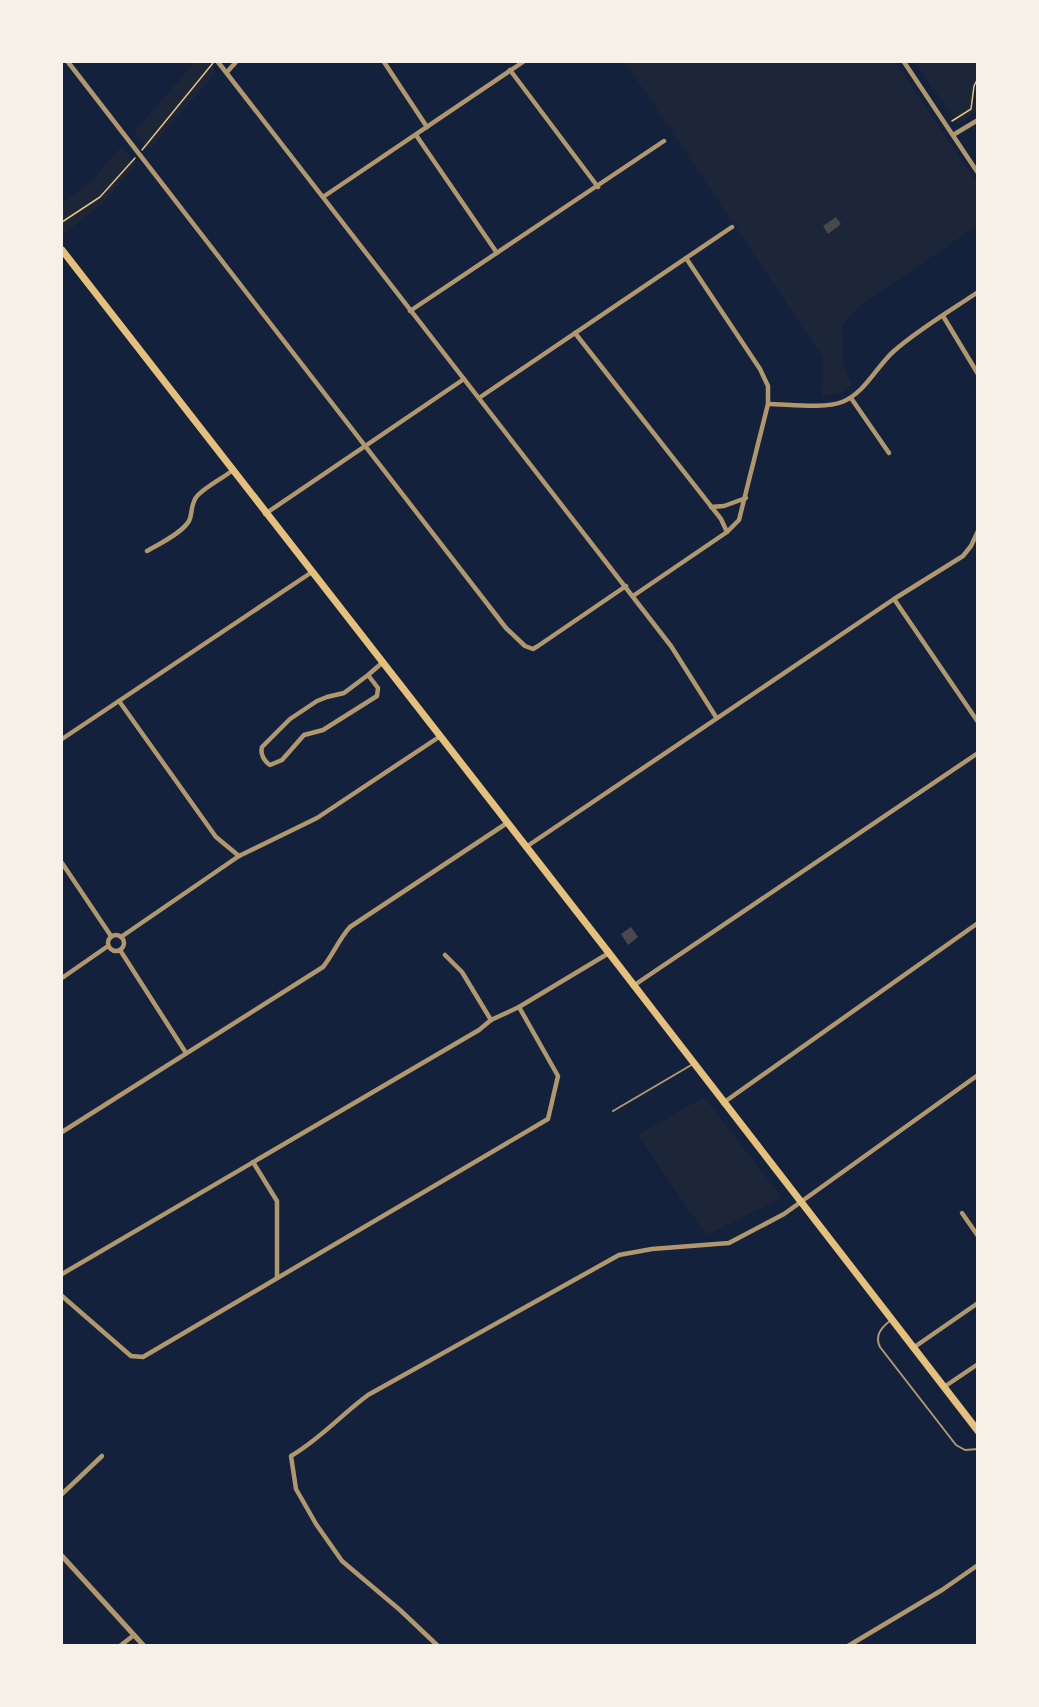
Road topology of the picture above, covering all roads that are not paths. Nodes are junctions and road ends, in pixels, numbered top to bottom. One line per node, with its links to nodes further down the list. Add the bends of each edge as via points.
1 (68, 62): 30 (street)
2 (217, 62): 8 (street)
3 (236, 62): 8 (street)
4 (384, 62): 10 (street)
5 (523, 62): 7 (street)
6 (904, 62): 12 (street)
7 (510, 70): 10 (street); 15 (street)
8 (226, 72): 16 (street)
9 (978, 120): 12 (street)
10 (427, 127): 11 (street)
11 (416, 135): 16 (street); 19 (street)
12 (953, 135): 14 (street)
13 (664, 141): 15 (street)
14 (978, 173)
15 (598, 187): 19 (street)
16 (323, 197): 22 (street)
17 (732, 227): 20 (street)
18 (62, 250): 32 (main road)
19 (496, 253): 22 (street)
20 (686, 258): 24 (street); 29 (street, via 760,369 768,386)
21 (978, 292): 23 (street)
22 (410, 311): 26 (street)
23 (943, 316): 25 (street); 28 (street, via 895,350)
24 (575, 333): 27 (street); 34 (street)
25 (978, 374)
26 (464, 379): 27 (street); 30 (street)
27 (478, 398): 40 (street)
28 (851, 398): 29 (street, via 828,405); 31 (street)
29 (768, 404): 33 (street)
30 (365, 446): 35 (street); 40 (street, via 506,628 525,646 532,649)
31 (888, 453)
32 (232, 471): 35 (main road); 38 (street, via 197,496 184,527)
33 (746, 498): 34 (street); 37 (street, via 739,520)
34 (711, 507): 37 (street)
35 (265, 514): 39 (main road)
36 (978, 531): 42 (street, via 963,556)
37 (727, 532): 41 (street)
38 (147, 551)
39 (312, 572): 43 (main road); 45 (street)
40 (626, 586): 41 (street)
41 (633, 596): 46 (street, via 671,646)
42 (894, 598): 46 (street); 47 (street)
43 (382, 663): 44 (street); 48 (main road)
44 (368, 675): 44 (street, via 380,691 377,696 323,730 304,735 276,764 265,760 262,747 290,719 327,697 344,693)
45 (119, 701): 49 (street); 53 (street, via 216,837)
46 (716, 717): 52 (street)
47 (978, 722)
48 (439, 737): 51 (main road); 53 (street, via 317,818)
49 (62, 739)
50 (977, 754): 63 (street)
51 (507, 823): 52 (main road); 66 (street, via 350,927 323,967)
52 (526, 847): 60 (main road)
53 (239, 856): 57 (street)
54 (62, 863): 56 (street)
55 (978, 923): 69 (street)
56 (111, 936): 57 (street); 58 (street)
57 (122, 937): 59 (street)
58 (108, 946): 59 (street); 62 (street)
59 (120, 950): 66 (street)
60 (609, 953): 63 (main road); 64 (street)
61 (445, 954): 65 (street, via 462,972)
62 (62, 978)
63 (633, 986): 67 (main road)
64 (519, 1007): 65 (street); 77 (street, via 558,1076 548,1119)
65 (491, 1020): 72 (street)
66 (186, 1053): 71 (street)
67 (693, 1064): 69 (main road); 70 (lane)
68 (978, 1075): 73 (street)
69 (723, 1103): 73 (main road)
70 (613, 1111)
71 (62, 1132)
72 (253, 1162): 76 (street); 77 (street, via 277,1202)
73 (800, 1201): 80 (main road); 93 (street, via 729,1243 619,1255 368,1395 320,1437 291,1456 296,1489 342,1561)
74 (963, 1213): 75 (street)
75 (978, 1236)
76 (62, 1274)
77 (277, 1277): 78 (street, via 143,1357 131,1356)
78 (62, 1296)
79 (978, 1304): 81 (street)
80 (891, 1320): 81 (main road); 85 (lane, via 878,1335 880,1347 956,1445 965,1450)
81 (914, 1348): 83 (main road)
82 (978, 1364): 83 (street)
83 (944, 1387): 84 (main road)
84 (978, 1431)
85 (978, 1449)
86 (102, 1456): 87 (street)
87 (62, 1494)
88 (62, 1556): 90 (street)
89 (978, 1565): 94 (street)
90 (134, 1635): 91 (street); 92 (street)
91 (120, 1646)
92 (144, 1646)
93 (438, 1646)
94 (848, 1646)

